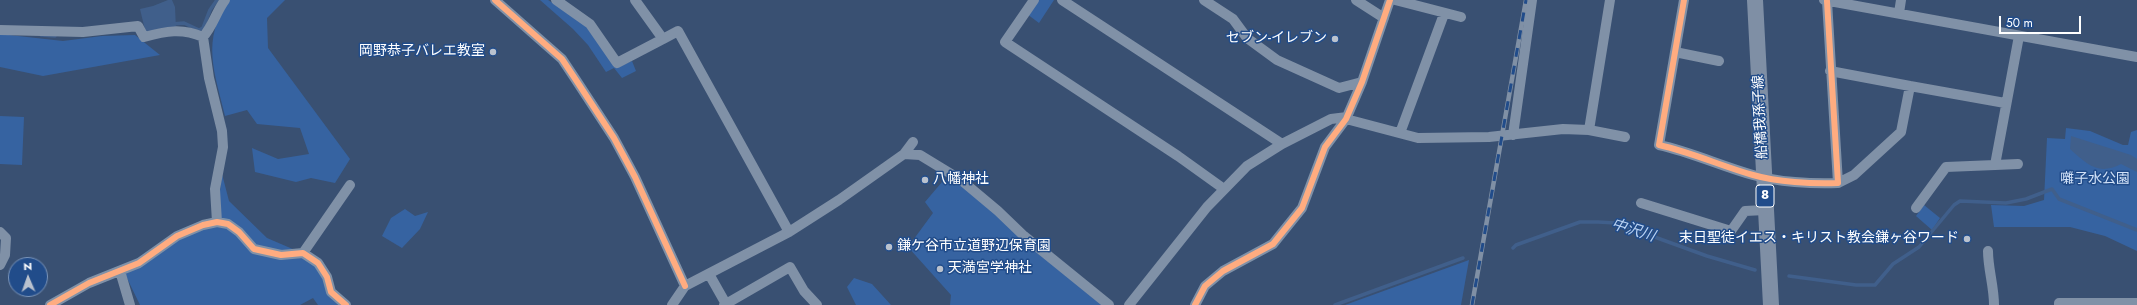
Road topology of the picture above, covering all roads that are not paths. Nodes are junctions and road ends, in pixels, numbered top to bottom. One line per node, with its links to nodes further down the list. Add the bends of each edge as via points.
1 (225, 0): 23 (street)
2 (495, 0): 57 (street, via 562,59 576,80 628,164)
3 (556, 0): 24 (street, via 590,24 617,63)
4 (635, 0): 24 (street)
5 (1034, 0): 45 (street, via 1005,42)
6 (1062, 0): 38 (street)
7 (1204, 0): 29 (street, via 1233,19 1247,38 1277,60 1339,88)
8 (1356, 0): 20 (street)
9 (1390, 0): 20 (street)
10 (1395, 0): 18 (street)
11 (1532, 0): 35 (street)
12 (1610, 0): 33 (street)
13 (1684, 0): 25 (street)
14 (1755, 0): 42 (main road, 船橋我孫子線 / 8)
15 (1826, 0): 17 (street); 28 (street)
16 (1901, 0): 17 (street)
17 (1899, 13): 22 (street)
18 (1444, 14): 19 (street); 34 (street)
19 (1461, 17)
20 (1384, 18): 29 (street)
21 (0, 30): 23 (street, via 83,32 138,26 144,37 170,30 189,31)
22 (2019, 36): 26 (street); 31 (street)
23 (203, 37): 49 (street, via 209,78 222,131 223,147 215,188)
24 (663, 39): 51 (street, via 678,31)
25 (1675, 52): 27 (street); 42 (street, via 1659,145 1681,149)
26 (2137, 57)
27 (1719, 61)
28 (1830, 71): 30 (street); 44 (street)
29 (1362, 82): 32 (street)
30 (1910, 86): 31 (street); 44 (street, via 1901,132 1854,175)
31 (2005, 103): 41 (street)
32 (1346, 118): 34 (street); 38 (street, via 1331,119); 68 (street, via 1325,147 1302,208 1281,236 1273,244 1223,271 1205,286)
33 (1589, 130): 35 (street, via 1563,129); 36 (street)
34 (1400, 133): 35 (street, via 1418,138)
35 (1513, 134)
36 (1625, 138)
37 (913, 142): 39 (street)
38 (1282, 144): 45 (street, via 1247,166)
39 (904, 154): 51 (street); 66 (street, via 920,154 961,180 1024,236)
40 (2018, 164): 41 (street)
41 (1995, 165): 47 (street, via 1946,167)
42 (1764, 178): 44 (street); 48 (main road, 船橋我孫子線 / 8)
43 (350, 184): 53 (street)
44 (1838, 184)
45 (1224, 189): 67 (street)
46 (1641, 203): 48 (street, via 1731,231 1745,211)
47 (1916, 208)
48 (1765, 210): 69 (main road, 船橋我孫子線 / 8)
49 (217, 222): 53 (street, via 228,224 239,232 254,249 281,255); 55 (street, via 176,236 139,263)
50 (0, 232): 54 (street, via 6,238 5,255)
51 (789, 232): 56 (street)
52 (1988, 251): 70 (street, via 1988,265 1994,286)
53 (303, 253): 62 (street, via 318,263 327,278 331,292)
54 (0, 265)
55 (120, 271): 60 (street, via 89,283); 61 (street)
56 (709, 274): 57 (street); 64 (street)
57 (685, 286): 63 (street)
58 (2137, 303): 59 (street)
59 (2099, 304): 71 (street)
60 (50, 305)
61 (130, 305)
62 (346, 305)
63 (672, 305)
64 (725, 305): 65 (street, via 790,267 804,291)
65 (817, 305)
66 (1109, 305)
67 (1129, 305)
68 (1195, 305)
69 (1771, 305)
70 (1994, 305)
71 (2059, 305)

